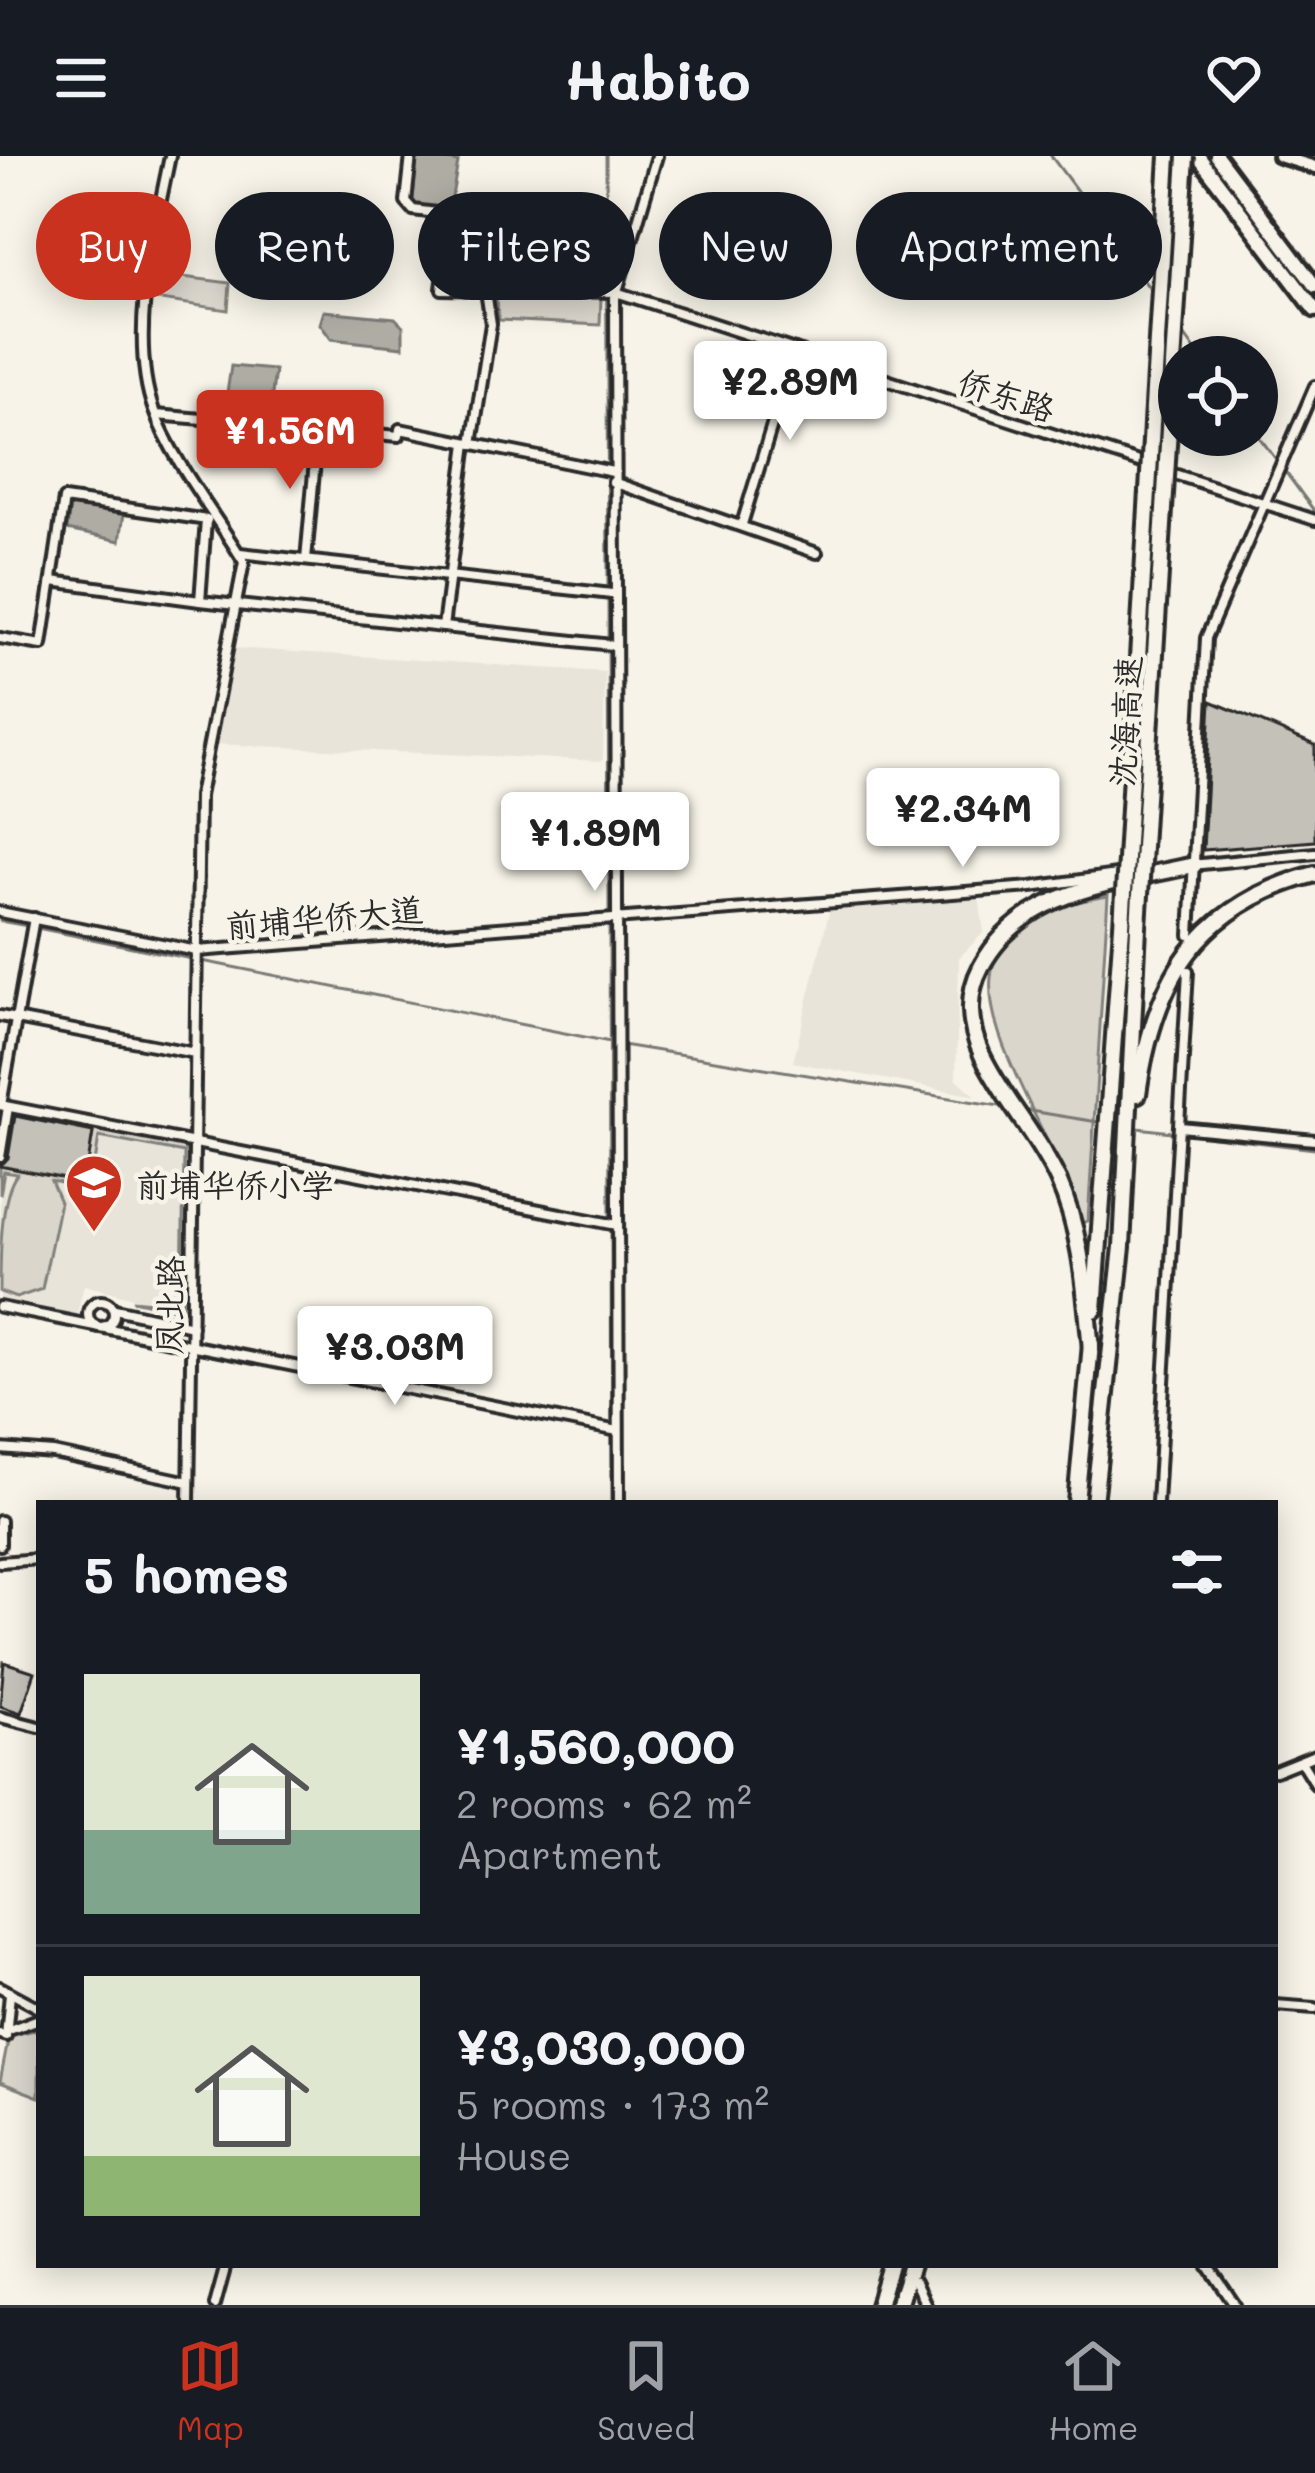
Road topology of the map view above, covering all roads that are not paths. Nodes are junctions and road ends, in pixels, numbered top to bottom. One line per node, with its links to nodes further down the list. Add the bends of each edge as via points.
1 (170, 156): 19 (street, via 147,269 146,379)
2 (411, 156): 10 (street, via 406,202)
3 (657, 156): 11 (street)
4 (1168, 156): 45 (highway, 沈海高速, bridge)
5 (1186, 156): 45 (highway, 沈海高速, bridge)
6 (1198, 156): 16 (main road)
7 (1217, 156): 12 (main road)
8 (1283, 157): 9 (street)
9 (1315, 166)
10 (418, 211)
11 (635, 220)
12 (1315, 286)
13 (487, 300): 21 (street)
14 (610, 300): 22 (street)
15 (635, 300): 17 (street, 侨东路)
16 (1315, 310)
17 (795, 350): 23 (street, 侨东路); 27 (street)
18 (1315, 386): 23 (street)
19 (155, 415): 20 (street); 26 (street)
20 (318, 428): 21 (street, via 400,436 400,429); 30 (street)
21 (470, 443): 22 (street); 31 (street)
22 (610, 474): 27 (street); 33 (street)
23 (1263, 503): 25 (street, 侨东路); 40 (street, via 1205,638)
24 (206, 520): 26 (street); 32 (street, via 64,500); 34 (street)
25 (1315, 520)
26 (220, 522): 28 (street)
27 (742, 524): 29 (street)
28 (238, 552): 30 (street); 35 (street, 凤北路, via 244,562)
29 (817, 553)
30 (306, 560): 31 (street)
31 (449, 575): 33 (street); 36 (street)
32 (52, 581): 34 (street); 37 (street, via 42,645)
33 (609, 593): 38 (street)
34 (200, 601): 35 (street)
35 (236, 604): 36 (street); 47 (street, 凤北路, via 199,796)
36 (443, 627): 38 (street)
37 (0, 638)
38 (610, 644): 43 (street)
39 (1315, 853): 40 (street, 前埔华侨大道)
40 (1194, 865): 43 (street, 前埔华侨大道, via 1031,887); 46 (street); 64 (highway, via 1063,896 1016,920 976,975 969,1007 982,1055 1031,1129 1076,1231)
41 (1315, 874): 57 (highway, via 1233,906 1167,982 1145,1044)
42 (0, 912): 44 (street, 前埔华侨大道)
43 (612, 916): 47 (street, 前埔华侨大道); 58 (street)
44 (33, 924): 47 (street, 前埔华侨大道); 50 (street)
45 (1130, 926): 57 (highway, 沈海高速); 64 (highway, 沈海高速)
46 (1190, 935)
47 (197, 957): 51 (street, 凤北路)
48 (1188, 971): 53 (street)
49 (0, 1016): 50 (street)
50 (16, 1019): 51 (street); 52 (street)
51 (196, 1053): 55 (street, 凤北路)
52 (3, 1106): 55 (street); 56 (street)
53 (1180, 1132): 54 (street); 73 (street)
54 (1315, 1140)
55 (194, 1145): 58 (street); 61 (street, 凤北路)
56 (0, 1157)
57 (1126, 1182): 72 (highway, 沈海高速)
58 (613, 1225): 65 (street)
59 (0, 1307): 62 (street)
60 (113, 1309): 61 (street); 62 (street, via 111,1323); 62 (street, via 102,1301 91,1306 89,1319)
61 (191, 1326): 63 (street, 凤北路)
62 (99, 1328): 63 (street)
63 (191, 1344): 65 (street); 68 (street, 凤北路)
64 (1090, 1349): 71 (highway, 沈海高速)
65 (614, 1430): 70 (street)
66 (1, 1449): 67 (street); 68 (street)
67 (0, 1460)
68 (189, 1482): 69 (street, 凤北路)
69 (189, 1500)
70 (619, 1500)
71 (1076, 1500)
72 (1094, 1500)
73 (1157, 1500)
74 (0, 1521): 75 (street)
75 (0, 1545)
76 (36, 1558): 77 (street)
77 (0, 1562)
78 (0, 1717): 79 (street)
79 (36, 1726)
80 (1315, 1756): 81 (street)
81 (1302, 1763): 82 (street); 83 (street)
82 (1278, 1770)
83 (1315, 1784)
84 (0, 1987): 85 (street)
85 (10, 1994): 87 (street); 90 (street)
86 (1278, 2005): 88 (street)
87 (36, 2007)
88 (1315, 2008)
89 (36, 2020): 90 (street)
90 (4, 2032)
91 (225, 2268): 96 (street)
92 (889, 2268): 97 (highway)
93 (910, 2268): 98 (highway)
94 (1210, 2268): 100 (street)
95 (915, 2282): 99 (street)
96 (215, 2305)
97 (878, 2305)
98 (898, 2305)
99 (926, 2305)
100 (1235, 2305)

